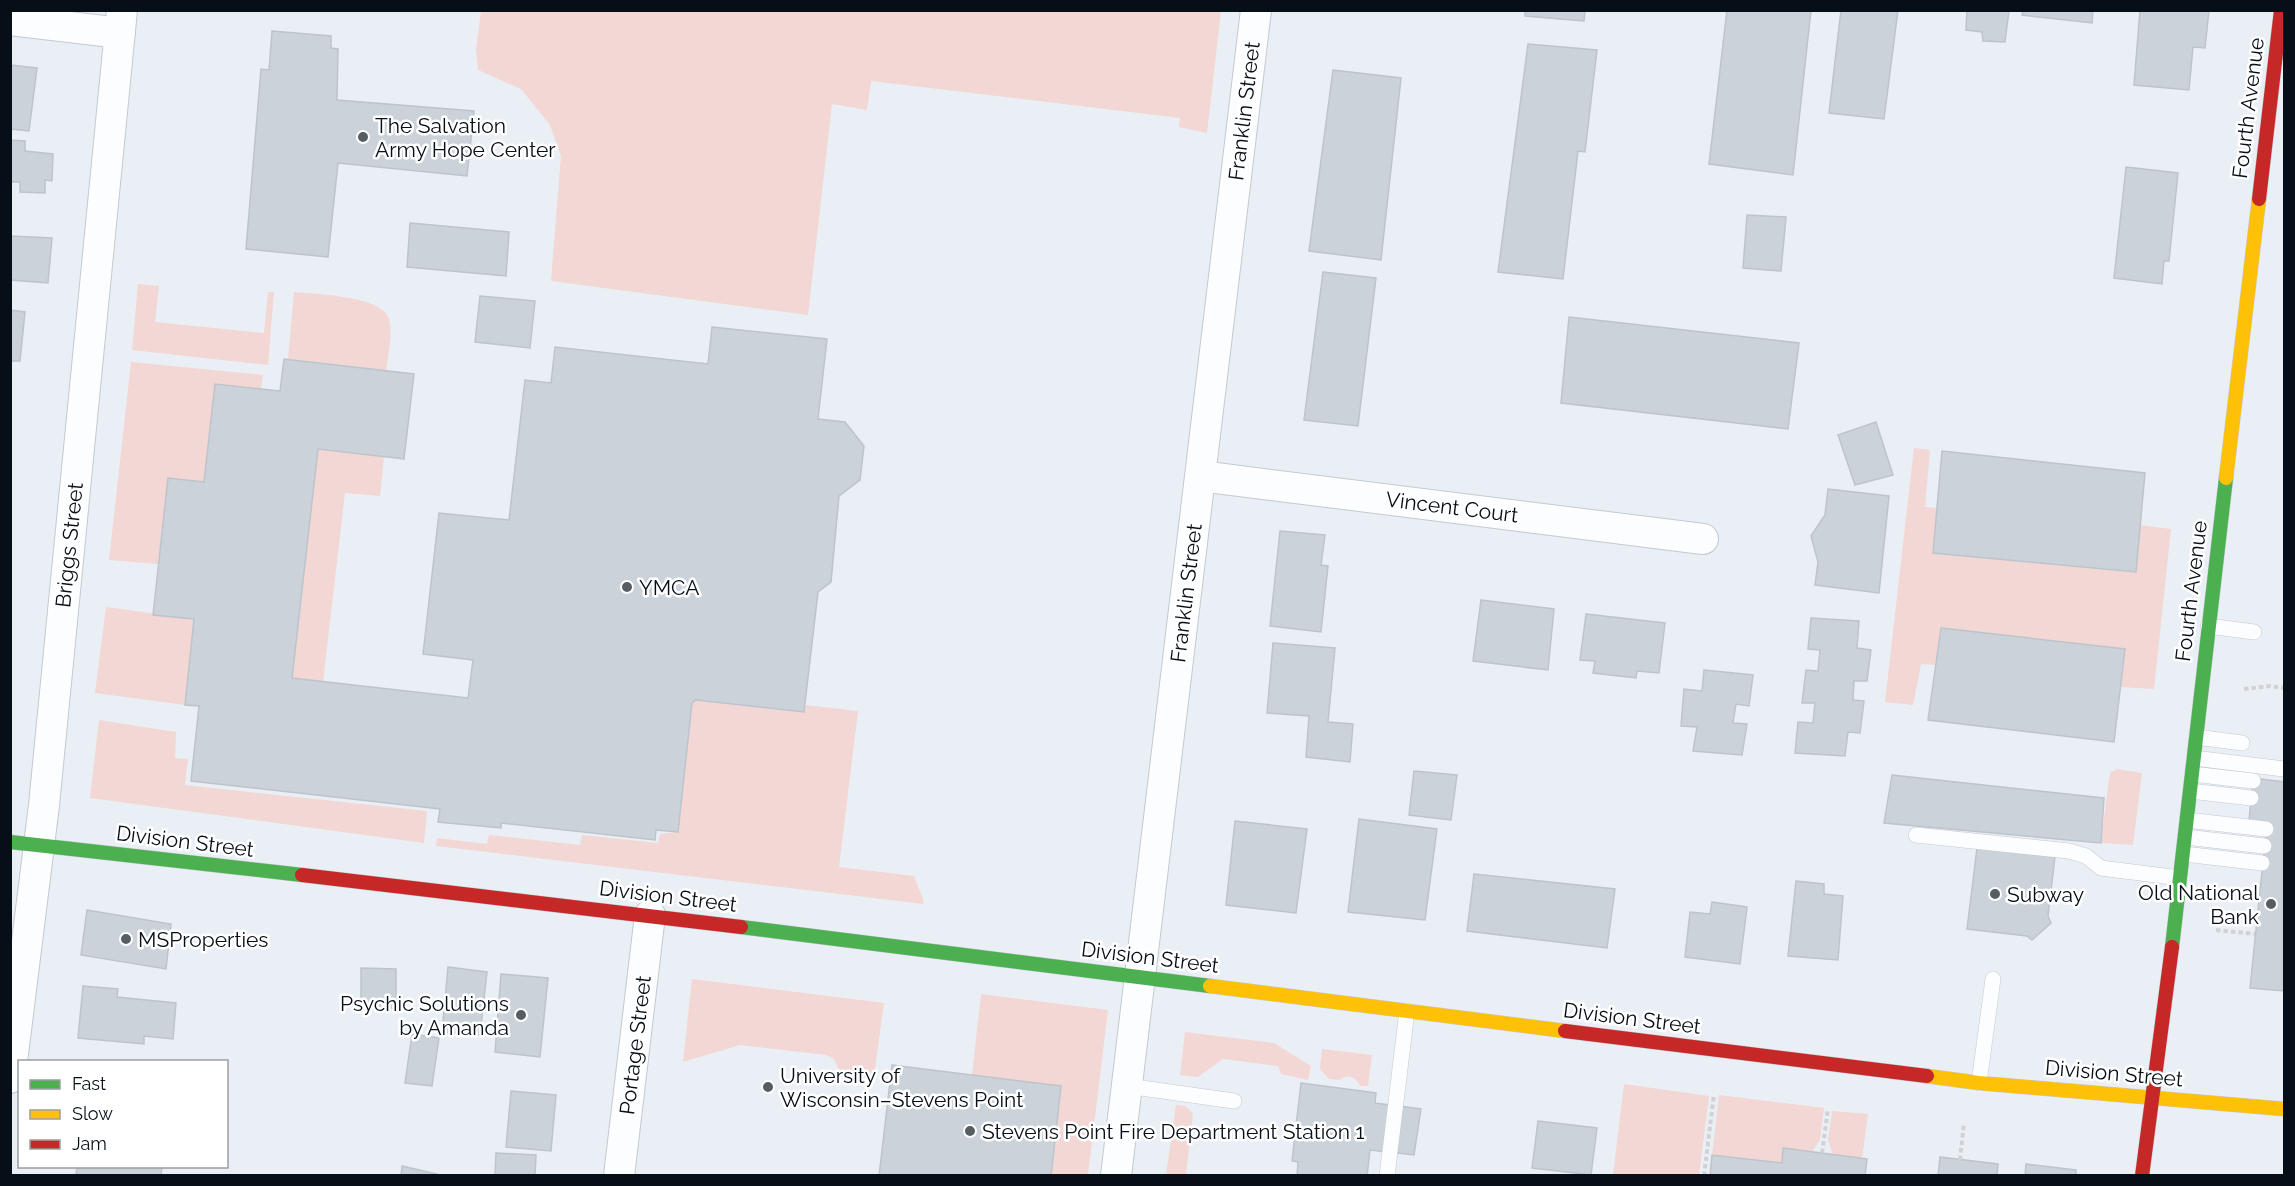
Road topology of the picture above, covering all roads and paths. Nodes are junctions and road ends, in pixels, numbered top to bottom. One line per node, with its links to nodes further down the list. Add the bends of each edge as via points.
1 (1256, 10): 5 (street, Franklin Street)
2 (2281, 10): 7 (main road, Fourth Avenue)
3 (10, 20): 4 (street)
4 (121, 22): 22 (street, Briggs Street)
5 (1200, 476): 6 (street, Vincent Court); 30 (street, Franklin Street)
6 (1703, 539)
7 (2208, 626): 8 (lane); 11 (main road, Fourth Avenue)
8 (2254, 632)
9 (2284, 688): 10 (path)
10 (2244, 689)
11 (2196, 737): 12 (lane); 13 (main road, Fourth Avenue)
12 (2242, 743)
13 (2193, 766): 14 (lane); 15 (lane); 16 (main road, Fourth Avenue)
14 (2284, 769)
15 (2253, 781)
16 (2190, 791): 17 (lane); 18 (main road, Fourth Avenue)
17 (2251, 798)
18 (2187, 820): 19 (lane); 21 (main road, Fourth Avenue)
19 (2266, 830)
20 (1916, 835): 26 (lane, via 2069,851 2085,856 2101,868)
21 (2185, 837): 23 (lane); 24 (main road, Fourth Avenue)
22 (25, 843): 27 (main road, Division Street); 33 (street, Briggs Street)
23 (2264, 846)
24 (2184, 854): 25 (lane); 26 (main road, Fourth Avenue)
25 (2262, 863)
26 (2180, 878): 37 (main road, Fourth Avenue)
27 (650, 915): 30 (main road, Division Street); 44 (street, Portage Street)
28 (2216, 930): 29 (path)
29 (2255, 934)
30 (1140, 977): 32 (main road, Division Street); 35 (street, Franklin Street)
31 (1993, 979): 34 (lane)
32 (1407, 1011): 34 (main road, Division Street); 46 (lane)
33 (10, 1078)
34 (1979, 1083): 37 (main road, Division Street)
35 (1127, 1086): 38 (lane); 45 (street, Franklin Street)
36 (1714, 1094): 47 (path)
37 (2152, 1099): 40 (main road, Division Street); 48 (main road, Fourth Avenue)
38 (1234, 1101)
39 (1828, 1109): 42 (path)
40 (2284, 1109)
41 (1964, 1123): 43 (path)
42 (1822, 1153)
43 (1960, 1160)
44 (619, 1176)
45 (1116, 1176)
46 (1387, 1176)
47 (1704, 1176)
48 (2142, 1176)

